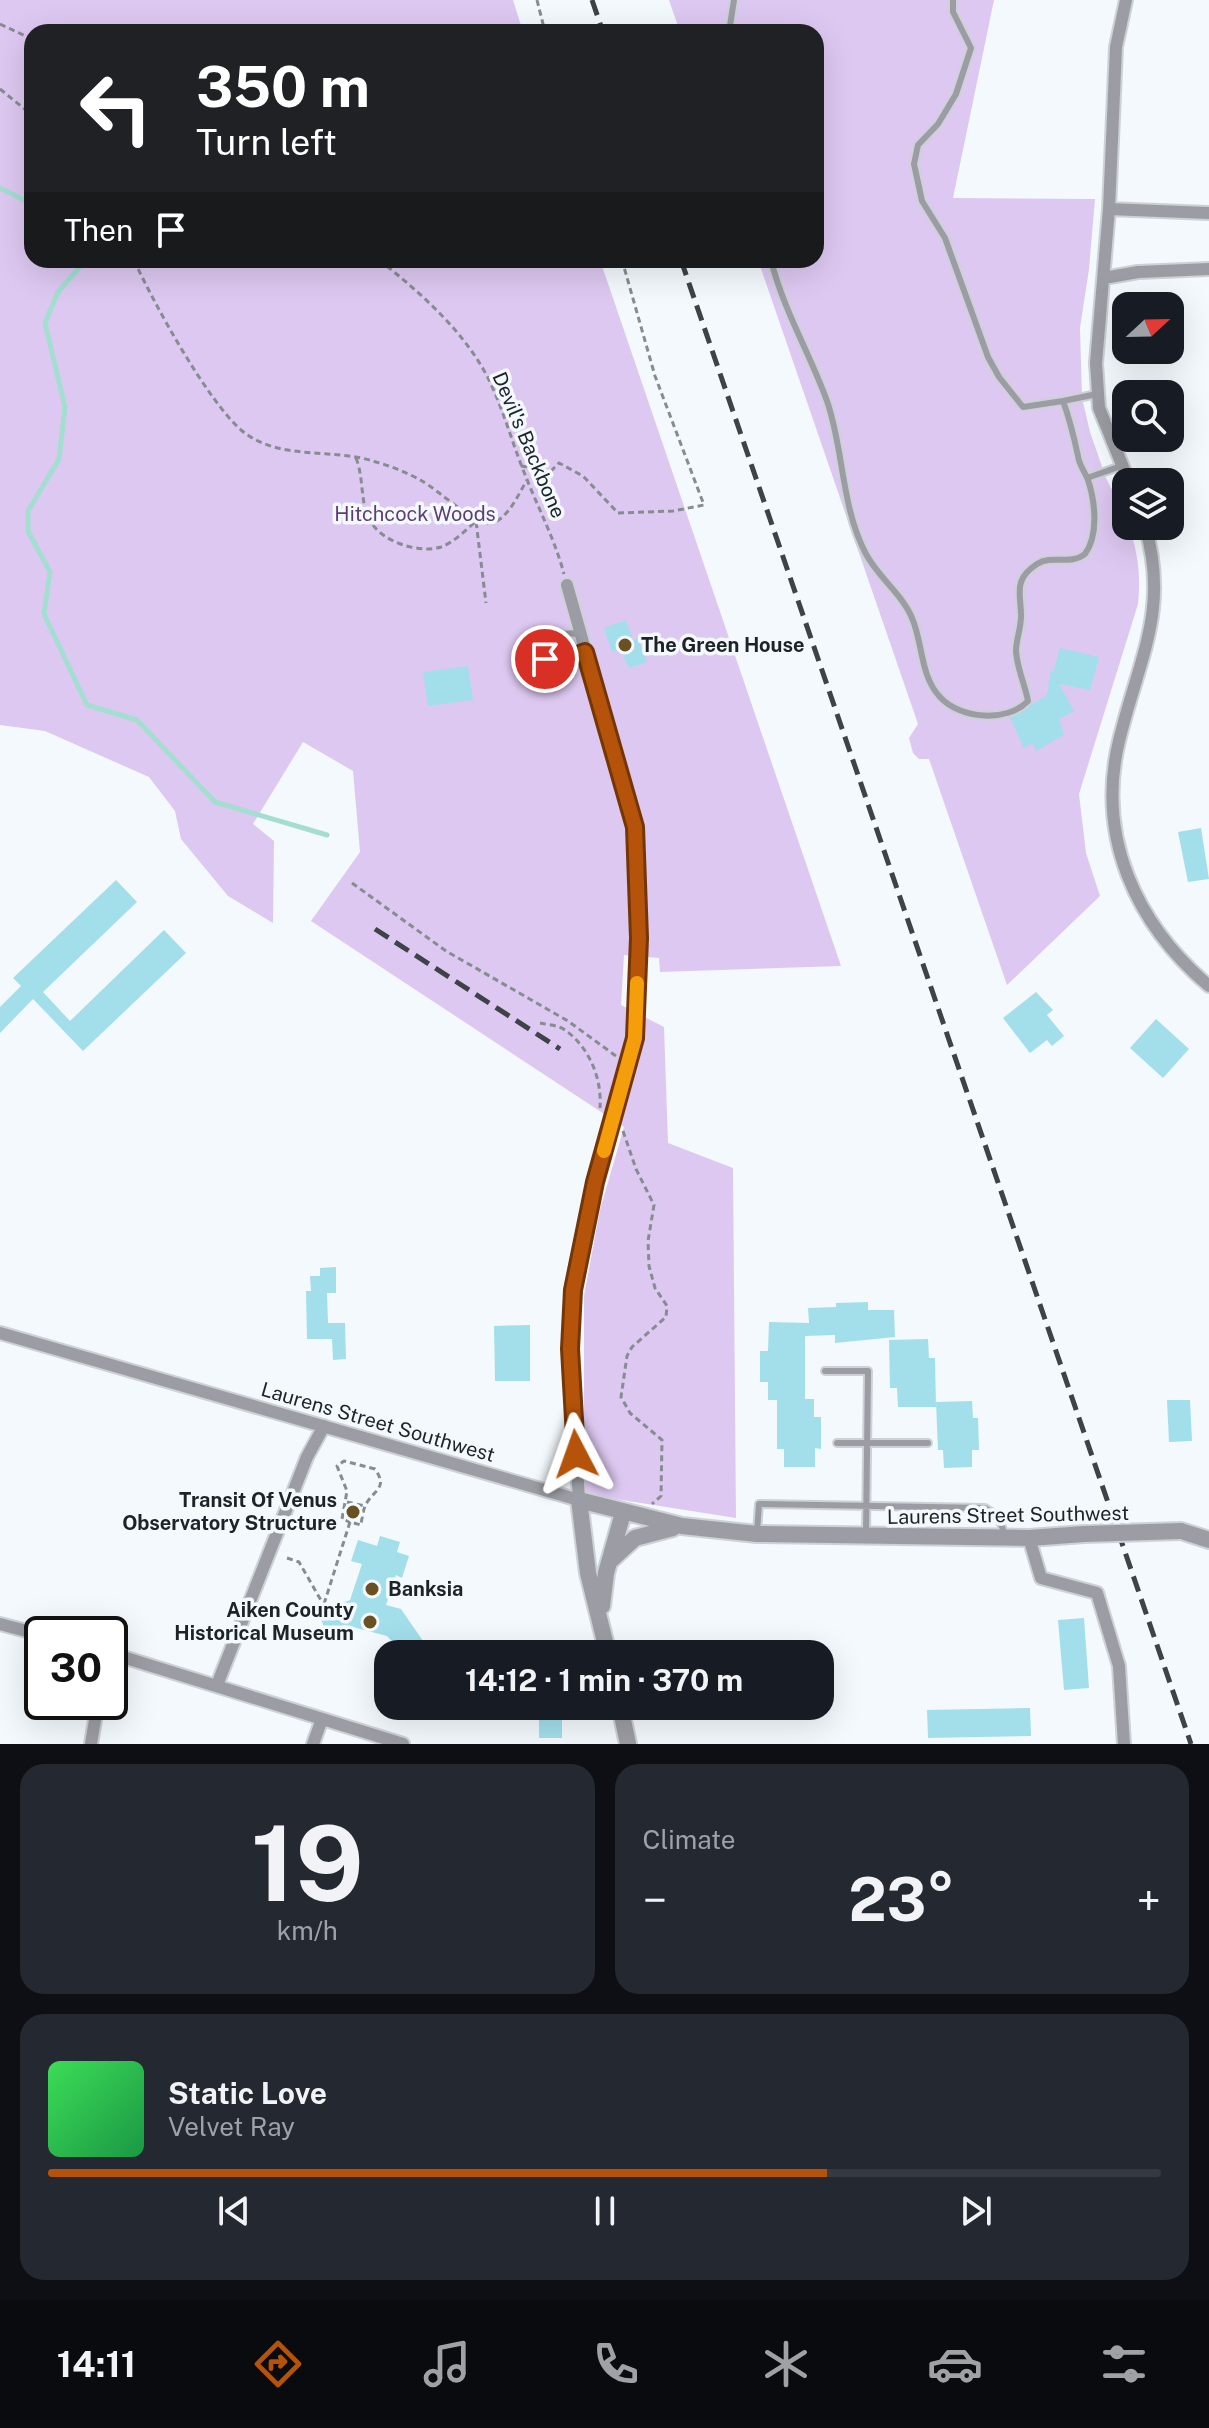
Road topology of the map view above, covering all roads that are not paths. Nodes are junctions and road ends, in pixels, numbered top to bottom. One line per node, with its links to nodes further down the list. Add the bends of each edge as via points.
1 (734, 0): 4 (lane)
2 (953, 0): 12 (lane, via 953,12 971,48 956,94 914,154 922,201 945,238 972,319 999,377 1023,407)
3 (1126, 0): 5 (street, via 1116,47)
4 (730, 24)
5 (1109, 209): 6 (street); 10 (street)
6 (1209, 213)
7 (1209, 259): 9 (street)
8 (774, 268): 14 (lane, via 826,400 865,553 912,617 931,685 950,706 998,716 1028,701 1016,647 1019,584 1035,564 1079,559 1091,547 1094,523)
9 (1209, 269): 10 (street)
10 (1104, 278): 11 (street, via 1097,327)
11 (1097, 394): 12 (lane); 13 (street)
12 (1063, 401): 14 (lane)
13 (1122, 466): 14 (lane)
14 (1087, 478)
15 (1148, 540): 19 (street, via 1156,574 1155,614 1115,765 1115,835 1142,909 1170,949)
16 (567, 585): 17 (street)
17 (579, 634): 18 (street); 18 (lane, via 564,631 542,651 553,664)
18 (585, 652): 26 (street, via 635,827 639,938 635,1038 595,1182 573,1290 571,1395)
19 (1209, 986)
20 (0, 1333): 22 (street, Laurens Street Southwest)
21 (825, 1371): 24 (lane, via 868,1371)
22 (324, 1426): 26 (street, Laurens Street Southwest); 43 (street)
23 (837, 1443): 24 (lane)
24 (867, 1443): 25 (lane); 27 (lane)
25 (928, 1443)
26 (579, 1500): 28 (street, Laurens Street Southwest); 38 (street, via 588,1573)
27 (866, 1508): 32 (lane, via 759,1504); 33 (lane); 34 (lane, via 985,1508 998,1516)
28 (623, 1513): 29 (street, Laurens Street Southwest); 37 (street)
29 (682, 1526): 32 (street, Laurens Street Southwest); 37 (street, via 635,1538)
30 (1209, 1529): 31 (street, Laurens Street Southwest)
31 (1181, 1531): 35 (street, Laurens Street Southwest, bridge); 36 (street, Laurens Street Southwest)
32 (757, 1534): 33 (street, Laurens Street Southwest)
33 (866, 1538): 34 (street, Laurens Street Southwest)
34 (1006, 1538): 35 (street, Laurens Street Southwest)
35 (1029, 1538): 51 (street, via 1041,1578 1097,1593 1119,1666)
36 (1209, 1540)
37 (609, 1561): 38 (street)
38 (601, 1619): 41 (street)
39 (0, 1624): 40 (street)
40 (24, 1630)
41 (605, 1640)
42 (128, 1658): 43 (street)
43 (217, 1685): 44 (street)
44 (322, 1719): 48 (street); 49 (street)
45 (95, 1720): 47 (street)
46 (623, 1720): 50 (street)
47 (91, 1744)
48 (313, 1744)
49 (403, 1744)
50 (628, 1744)
51 (1124, 1744)

